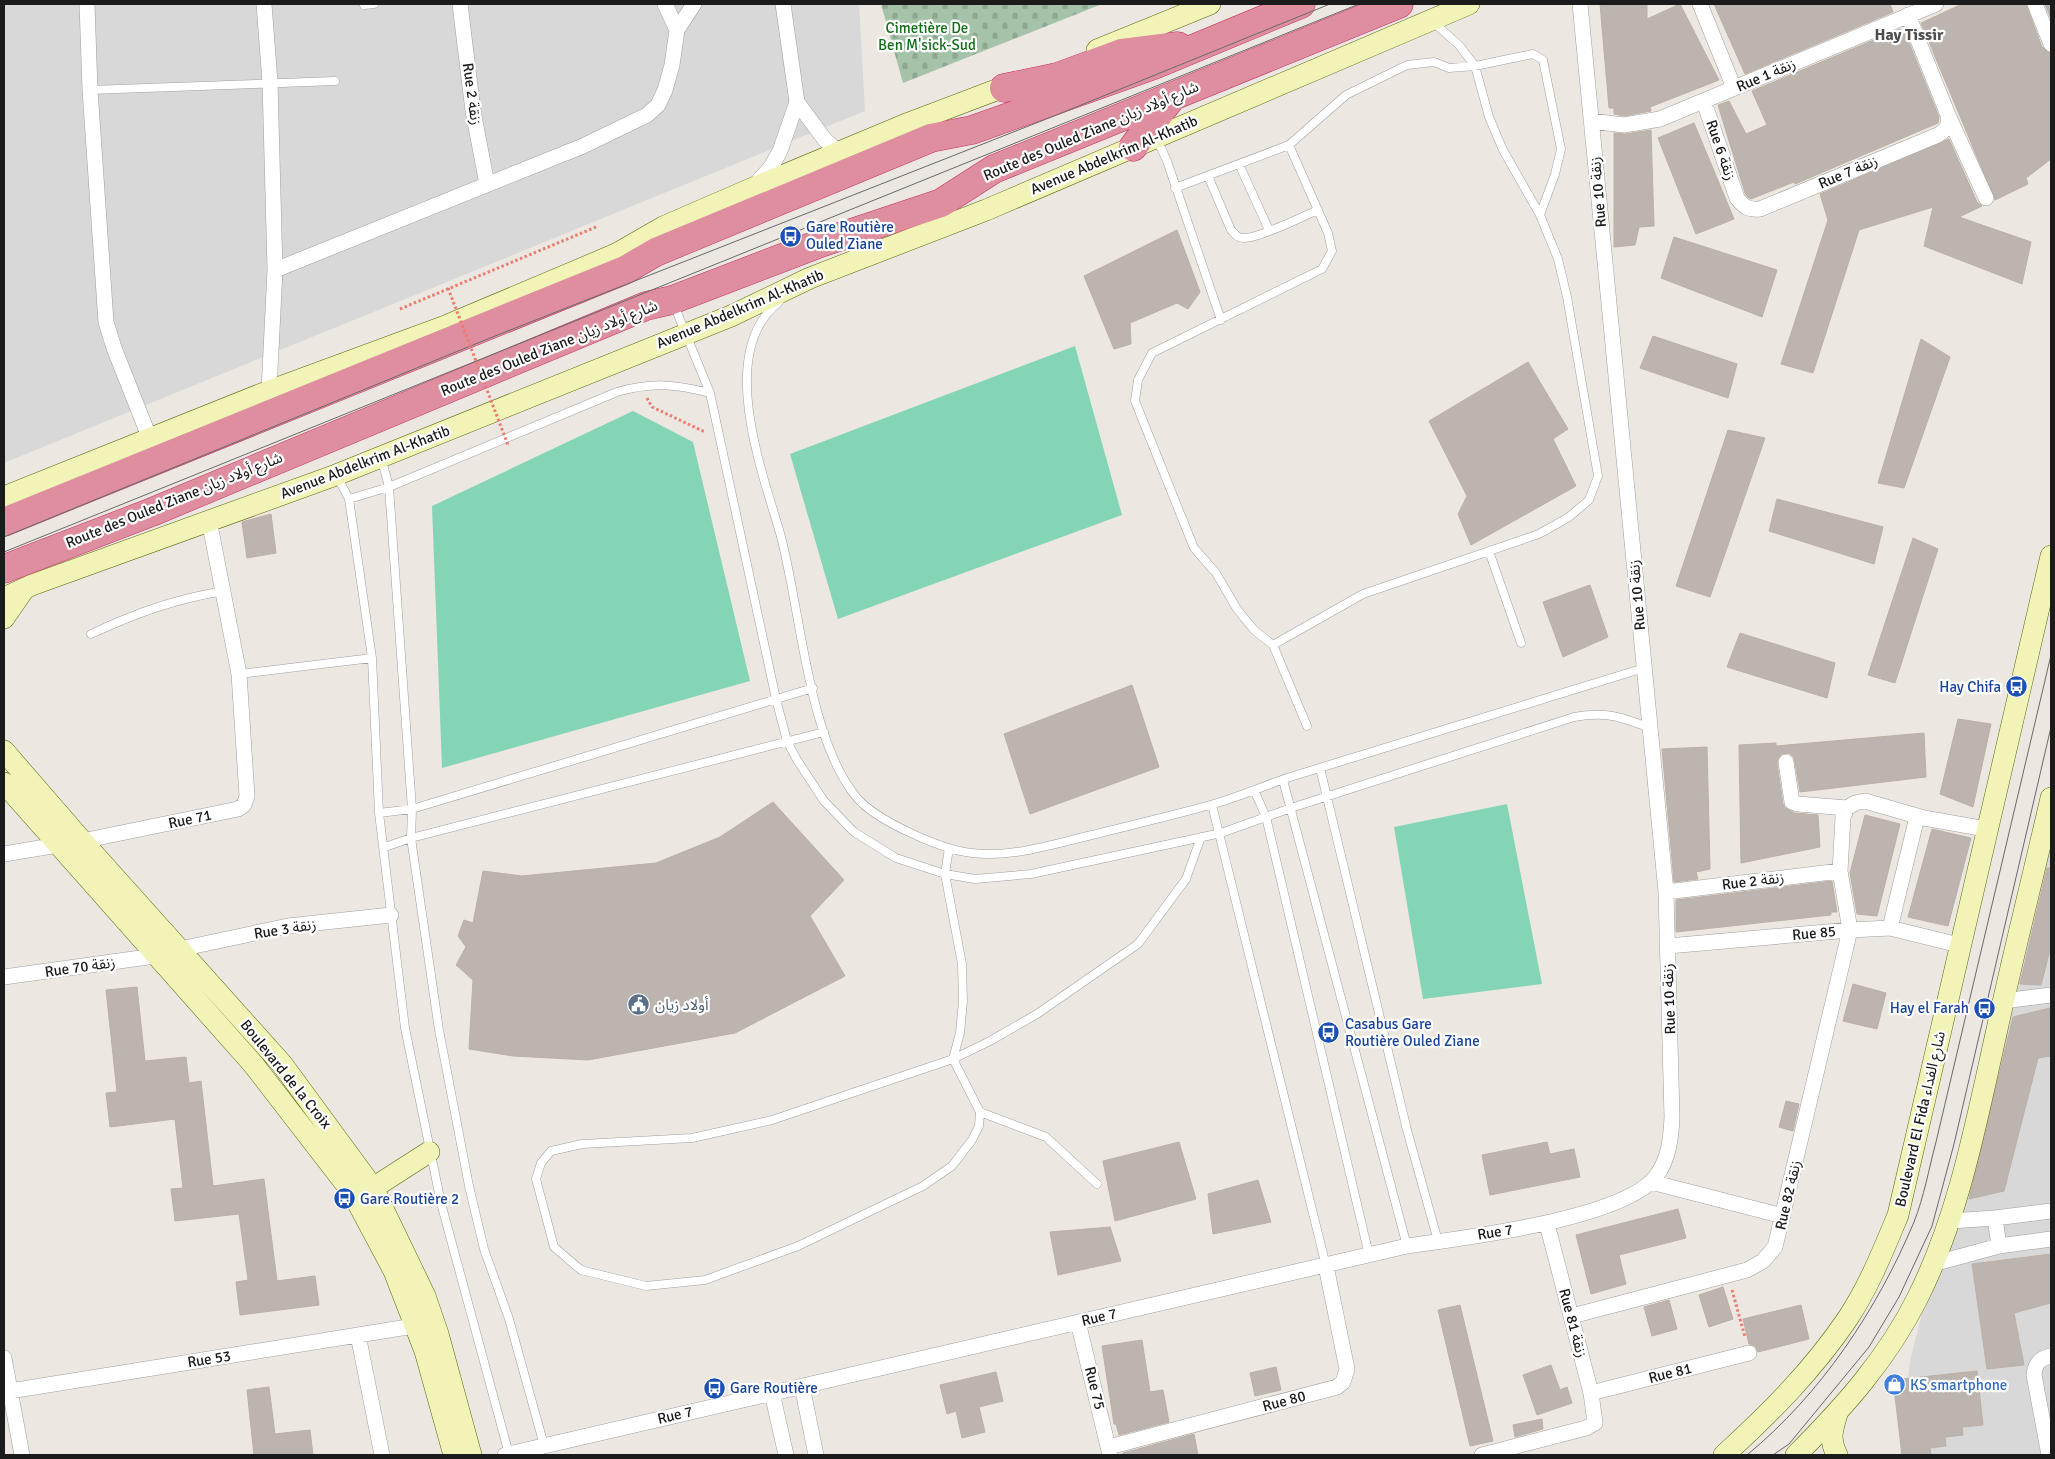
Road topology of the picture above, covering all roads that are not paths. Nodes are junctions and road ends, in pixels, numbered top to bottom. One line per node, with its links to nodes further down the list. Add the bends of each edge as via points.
1 (87, 4): 27 (street)
2 (264, 4): 24 (street)
3 (374, 4): 16 (lane)
4 (460, 4): 38 (street, Rue 2 زنقة, via 473,112)
5 (665, 4): 19 (street)
6 (694, 4): 19 (street)
7 (783, 4): 29 (street)
8 (1210, 4): 25 (street)
9 (1301, 4): 20 (highway)
10 (1399, 4): 28 (highway, Route des Ouled Ziane شارع أولاد زيان)
11 (1469, 4): 18 (street, Avenue Abdelkrim Al-Khatib)
12 (1580, 4): 32 (street, Rue 10 زنقة)
13 (1700, 4): 26 (street)
14 (1936, 4): 17 (street, Rue 1 زنقة)
15 (2035, 4): 21 (street)
16 (364, 5)
17 (1908, 15): 26 (street, Rue 1 زنقة); 31 (street)
18 (1430, 19): 22 (lane, via 1459,45); 33 (street, Avenue Abdelkrim Al-Khatib)
19 (677, 30): 38 (street, via 665,90 658,105 647,115 583,146)
20 (1207, 44): 25 (highway, via 1122,53 1057,77); 46 (highway, via 972,130 931,138)
21 (2051, 44)
22 (1475, 66): 34 (lane, via 1449,68 1434,62 1406,65 1346,95); 44 (lane, via 1489,117 1503,150); 44 (lane, via 1533,54 1542,60 1561,149)
23 (335, 81): 24 (lane)
24 (270, 82): 27 (lane); 47 (street)
25 (1004, 88): 35 (street)
26 (1734, 88): 30 (street, Rue 1 زنقة)
27 (90, 90): 54 (street, via 106,322 116,356)
28 (1172, 96): 33 (highway); 49 (highway, Route des Ouled Ziane شارع أولاد زيان, via 994,169 941,203 822,243)
29 (797, 102): 35 (street, via 824,140); 39 (street, via 780,151)
30 (1704, 102): 32 (street, Rue 1 زنقة, via 1644,123 1624,125); 41 (street, Rue 6 زنقة)
31 (1948, 115): 41 (street, Rue 7 زنقة, via 1949,124 1938,135 1760,209 1750,210); 42 (street)
32 (1591, 121): 73 (street, Rue 10 زنقة)
33 (1145, 142): 40 (lane); 48 (street, Avenue Abdelkrim Al-Khatib, via 986,210)
34 (1289, 145): 36 (lane); 43 (lane)
35 (839, 152): 39 (street)
36 (1239, 164): 37 (lane); 45 (lane)
37 (1208, 176): 40 (lane); 45 (lane, via 1237,237 1245,238)
38 (487, 184): 47 (street)
39 (752, 188): 46 (street)
40 (1175, 188): 50 (lane)
41 (1737, 198)
42 (1986, 198)
43 (1318, 210): 45 (lane); 50 (lane, via 1332,252 1322,269)
44 (1540, 215): 62 (lane, via 1558,259 1567,297 1598,476 1588,500 1569,517 1539,534)
45 (1269, 230)
46 (659, 240): 52 (street, via 616,254 448,325); 61 (highway, via 625,270)
47 (275, 270): 52 (street)
48 (810, 278): 51 (street, Avenue Abdelkrim Al-Khatib); 75 (lane, via 772,308 761,322 750,354 746,388 751,429 782,541)
49 (672, 300): 51 (lane); 64 (highway, Route des Ouled Ziane شارع أولاد زيان, via 646,306 152,512)
50 (1221, 320): 71 (lane, via 1152,353 1138,380 1135,401 1194,548 1216,573 1254,630)
51 (687, 333): 53 (lane); 55 (street, Avenue Abdelkrim Al-Khatib)
52 (269, 391): 54 (street)
53 (710, 393): 57 (lane, via 668,384 643,385 617,392); 76 (lane)
54 (150, 439): 58 (street)
55 (380, 456): 56 (street, Avenue Abdelkrim Al-Khatib); 57 (lane)
56 (336, 475): 59 (lane); 60 (street, Avenue Abdelkrim Al-Khatib)
57 (389, 487): 59 (lane); 92 (lane)
58 (4, 497)
59 (349, 499): 72 (lane)
60 (209, 520): 65 (street, Avenue Abdelkrim Al-Khatib); 66 (street, Rue 71)
61 (4, 522)
62 (1490, 551): 70 (lane); 71 (lane, via 1363,594)
63 (2051, 556): 96 (street, Boulevard El Fida شارع الفداء)
64 (4, 569)
65 (24, 589): 67 (street, Avenue Abdelkrim Al-Khatib); 68 (street)
66 (224, 591): 69 (lane, via 159,605); 74 (street, Rue 71)
67 (4, 598)
68 (4, 618)
69 (91, 634)
70 (1521, 643)
71 (1273, 645): 77 (lane)
72 (372, 658): 74 (lane); 93 (lane)
73 (1644, 668): 78 (street, Rue 10 زنقة); 83 (lane)
74 (239, 674): 100 (street, Rue 71, via 247,796 244,805 238,809)
75 (813, 688): 76 (lane); 79 (lane)
76 (776, 699): 80 (lane); 92 (lane)
77 (1308, 726)
78 (1650, 728): 87 (lane, via 1618,715 1597,713 1574,717); 107 (street, Rue 10 زنقة)
79 (824, 732): 80 (lane); 103 (lane, via 840,773 858,800 884,820)
80 (787, 741): 98 (lane); 106 (lane, via 824,801 854,832 896,858)
81 (4, 751): 100 (street, Boulevard de la Croix)
82 (1786, 762): 91 (street, via 1792,802)
83 (1320, 768): 84 (lane); 87 (lane)
84 (1284, 780): 86 (lane); 90 (lane)
85 (4, 783): 101 (street, Boulevard de la Croix)
86 (1254, 790): 89 (lane); 94 (lane)
87 (1328, 797): 90 (lane); 130 (lane, via 1407,1130)
88 (2051, 798): 117 (street)
89 (1212, 805): 97 (lane); 103 (lane, via 1028,851 973,854)
90 (1292, 808): 94 (lane); 131 (lane)
91 (1847, 808): 95 (street, via 1865,801); 105 (street, via 1843,817)
92 (412, 809): 93 (lane); 98 (lane)
93 (379, 813): 102 (lane)
94 (1266, 817): 97 (lane); 133 (lane)
95 (1920, 818): 96 (street); 109 (street)
96 (1986, 829): 111 (street, Boulevard El Fida شارع الفداء)
97 (1220, 833): 99 (lane); 135 (lane)
98 (412, 838): 102 (lane); 149 (lane, via 439,1030 469,1186 484,1249 509,1319)
99 (1201, 838): 106 (lane, via 1031,874 975,879); 118 (lane, via 1186,879 1138,944 1037,1014)
100 (82, 842): 101 (street, Rue 71); 113 (street, Boulevard de la Croix)
101 (59, 845): 104 (street, Rue 71); 114 (street, Boulevard de la Croix)
102 (385, 847): 108 (lane)
103 (949, 848): 106 (lane)
104 (4, 854)
105 (1840, 871): 107 (street, Rue 2 زنقة); 110 (street)
106 (945, 874): 118 (lane, via 962,964 963,1001)
107 (1666, 892): 112 (street, Rue 10 زنقة)
108 (391, 915): 113 (street, Rue 3 زنقة, via 288,926); 120 (lane, via 405,1028)
109 (1893, 929): 110 (street, Rue 85); 111 (street, Rue 85)
110 (1850, 930): 112 (street, Rue 85); 125 (street, Rue 82 زنقة)
111 (1959, 945): 159 (street, Boulevard El Fida شارع الفداء, via 1898,1216 1877,1267 1849,1317 1817,1360 1776,1408)
112 (1668, 946): 121 (street, Rue 10 زنقة, via 1672,1117 1669,1148)
113 (180, 949): 123 (street, Boulevard de la Croix, via 282,1064)
114 (155, 956): 115 (street, Rue 70 زنقة); 138 (street, Boulevard de la Croix, via 253,1064 352,1192 394,1271)
115 (4, 977)
116 (2051, 995): 117 (street)
117 (2003, 1001): 127 (street)
118 (953, 1059): 119 (lane); 119 (lane, via 772,1120 692,1138 582,1144 551,1151 541,1163 536,1180 554,1248 581,1270 646,1286 705,1280 798,1246 923,1186 952,1166 972,1140 979,1126)
119 (980, 1112): 122 (lane, via 1046,1137)
120 (429, 1152): 123 (street); 155 (lane)
121 (1651, 1182): 125 (street); 128 (street, Rue 7, via 1627,1198)
122 (1097, 1184)
123 (373, 1188): 154 (street, Boulevard de la Croix, via 425,1296)
124 (2051, 1211): 126 (street)
125 (1783, 1216): 136 (street, Rue 82 زنقة, via 1775,1247 1769,1256 1747,1270)
126 (1996, 1218): 127 (street); 132 (street)
127 (1950, 1221): 134 (street)
128 (1547, 1224): 130 (street, Rue 7); 136 (street, Rue 81 زنقة)
129 (2051, 1239): 132 (street)
130 (1438, 1242): 131 (street, Rue 7)
131 (1408, 1246): 133 (street, Rue 7)
132 (2000, 1246): 134 (street)
133 (1369, 1255): 135 (street, Rue 7)
134 (1933, 1264): 147 (street, via 1894,1339)
135 (1326, 1266): 137 (street, Rue 7); 150 (street, Rue 80, via 1347,1369 1343,1382 1336,1387)
136 (1572, 1316): 146 (street, Rue 81 زنقة)
137 (1078, 1322): 143 (street, Rue 7); 150 (street, Rue 75)
138 (414, 1326): 139 (street, Rue 53); 153 (street, Boulevard de la Croix)
139 (358, 1335): 144 (street, Rue 53); 152 (street)
140 (1749, 1353): 146 (street, Rue 81)
141 (2051, 1356): 162 (street, via 2040,1360 2034,1375)
142 (4, 1358): 144 (street)
143 (802, 1386): 145 (street, Rue 7); 157 (street)
144 (7, 1392): 151 (street)
145 (772, 1393): 149 (street, Rue 7); 156 (street)
146 (1591, 1393): 148 (street, Rue 81 زنقة, via 1595,1423)
147 (1837, 1414): 160 (street); 161 (street, via 1831,1433)
148 (1533, 1449): 158 (street)
149 (545, 1450): 155 (street, Rue 7)
150 (1110, 1451)
151 (22, 1455)
152 (382, 1455)
153 (454, 1455)
154 (472, 1455)
155 (507, 1455)
156 (786, 1455)
157 (816, 1455)
158 (1482, 1455)
159 (1724, 1455)
160 (1796, 1455)
161 (1836, 1455)
162 (2049, 1455)

